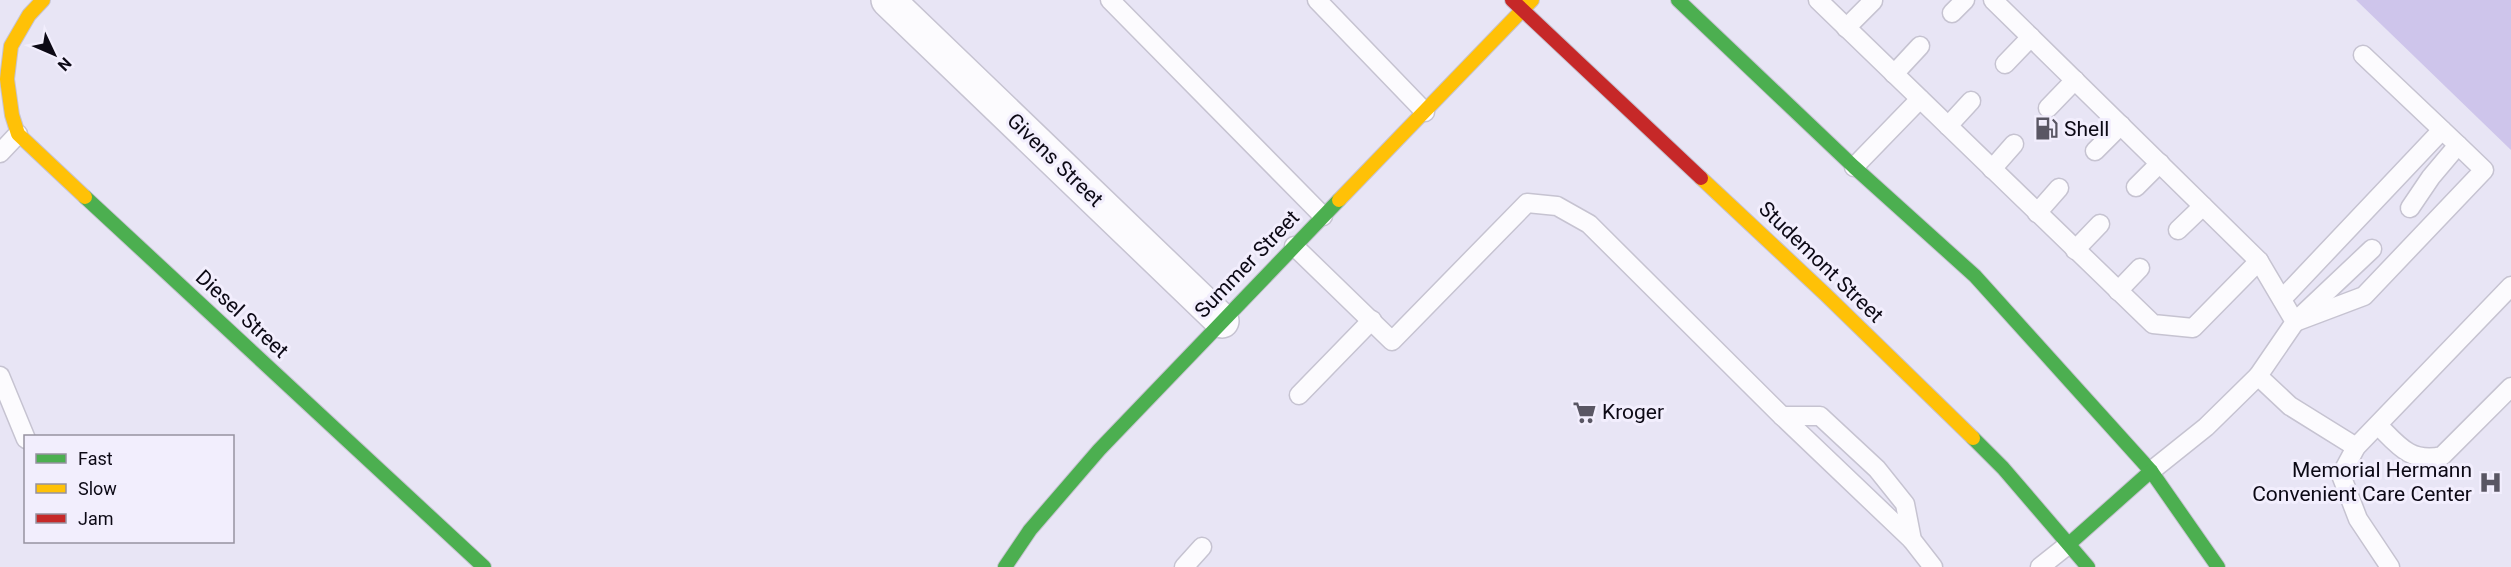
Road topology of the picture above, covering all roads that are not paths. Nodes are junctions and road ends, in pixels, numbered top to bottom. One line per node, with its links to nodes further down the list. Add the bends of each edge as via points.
1 (43, 0): 24 (main road, Diesel Street, via 10,40 2,73 6,106)
2 (888, 0): 49 (street, Givens Street)
3 (1110, 0): 37 (lane)
4 (1317, 0): 20 (lane)
5 (1678, 0): 30 (main road)
6 (1818, 0): 10 (lane)
7 (1993, 0): 11 (lane)
8 (1873, 1): 10 (lane)
9 (1522, 3): 20 (main road, Summer Street); 61 (main road, Studemont Street, via 2003,468)
10 (1846, 28): 15 (lane)
11 (2031, 37): 14 (lane); 16 (lane)
12 (1920, 46): 15 (lane)
13 (2363, 55): 23 (lane)
14 (2006, 64)
15 (1894, 74): 17 (lane)
16 (2075, 80): 19 (lane); 21 (lane)
17 (1920, 99): 22 (lane); 30 (lane)
18 (1971, 101): 22 (lane)
19 (2048, 108)
20 (1425, 112): 37 (main road, Summer Street)
21 (2121, 125): 27 (lane); 29 (lane)
22 (1948, 126): 31 (lane)
23 (2442, 130): 26 (lane); 47 (lane)
24 (18, 134): 28 (lane); 63 (main road, Diesel Street)
25 (2014, 144): 31 (lane)
26 (2458, 146): 35 (lane); 50 (lane, via 2484,170 2364,296)
27 (2095, 151)
28 (0, 153)
29 (2160, 164): 32 (lane); 34 (lane)
30 (1854, 167): 59 (main road, via 1975,276)
31 (1992, 169): 36 (lane)
32 (2136, 187)
33 (2059, 188): 36 (lane)
34 (2203, 206): 39 (lane); 43 (lane)
35 (2410, 208)
36 (2037, 213): 42 (lane)
37 (1323, 216): 40 (main road, Summer Street)
38 (2100, 225): 42 (lane)
39 (2178, 230)
40 (1294, 246): 48 (lane); 49 (main road, Summer Street)
41 (2372, 249): 50 (lane)
42 (2075, 250): 46 (lane)
43 (2259, 261): 46 (lane, via 2193,328 2153,324); 47 (lane)
44 (2140, 268): 46 (lane)
45 (2511, 286): 56 (lane)
46 (2118, 291)
47 (2282, 299): 50 (lane)
48 (1372, 320): 54 (lane); 55 (lane, via 1392,341 1527,203 1557,206 1589,224)
49 (1222, 321): 64 (main road, Summer Street, via 1099,450 1030,530)
50 (2295, 322): 52 (lane)
51 (0, 376): 57 (lane)
52 (2258, 376): 58 (lane, via 2290,406); 59 (lane, via 2206,427)
53 (2511, 387): 56 (lane, via 2442,456 2414,456)
54 (1299, 395)
55 (1782, 416): 60 (lane); 60 (lane, via 1820,416 1877,469 1905,504)
56 (2378, 425): 58 (lane)
57 (24, 435)
58 (2356, 447): 70 (lane, via 2341,476 2358,519)
59 (2151, 471): 61 (main road); 69 (main road)
60 (1912, 540): 66 (lane)
61 (2069, 544): 67 (lane); 68 (main road, Studemont Street)
62 (1202, 546): 65 (lane)
63 (484, 567)
64 (1005, 567)
65 (1184, 567)
66 (1933, 567)
67 (2040, 567)
68 (2088, 567)
69 (2217, 567)
70 (2390, 567)

